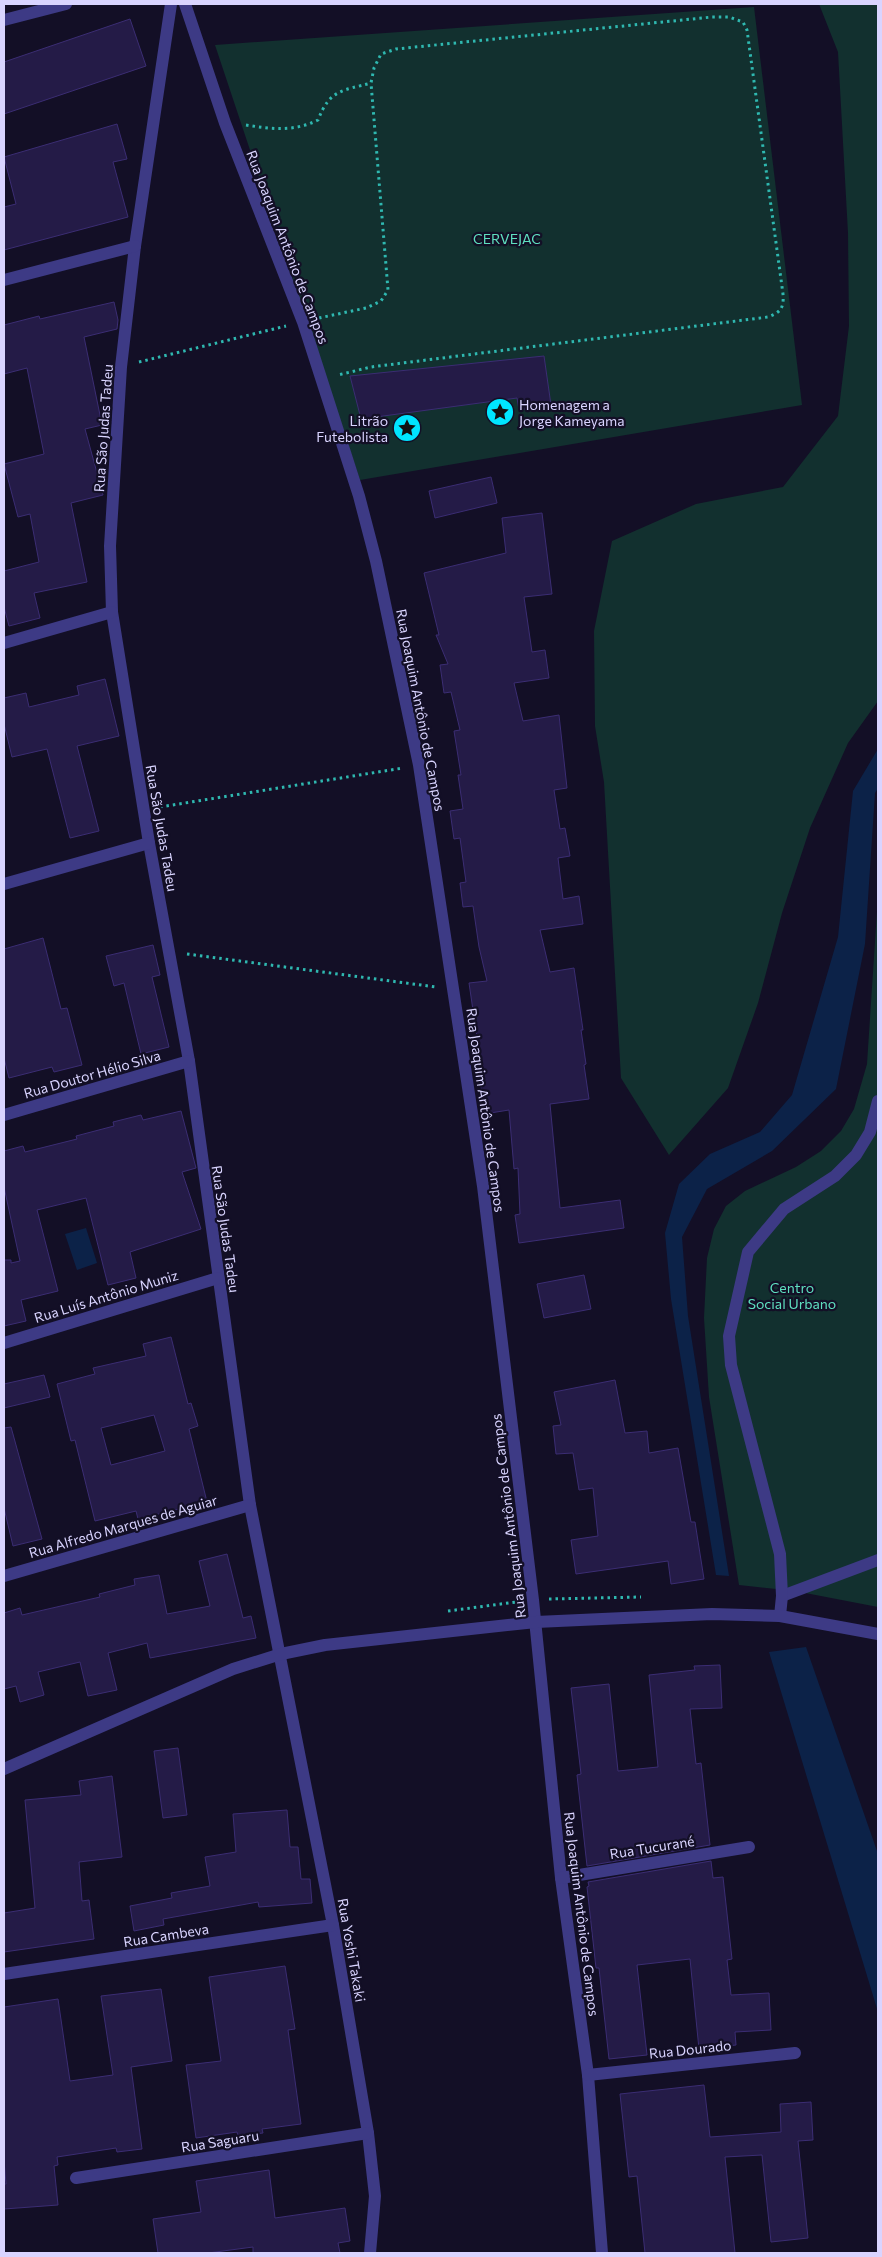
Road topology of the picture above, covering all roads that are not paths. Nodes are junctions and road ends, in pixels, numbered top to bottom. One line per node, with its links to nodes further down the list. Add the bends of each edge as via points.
1 (66, 4): 4 (street)
2 (171, 4): 5 (street, Rua São Judas Tadeu)
3 (185, 4): 21 (street, Rua Joaquim Antônio de Campos, via 225,123 303,322 369,530 419,765 454,990 482,1186)
4 (4, 20)
5 (135, 246): 6 (street); 7 (street, Rua São Judas Tadeu, via 121,366 110,546)
6 (4, 280)
7 (112, 612): 8 (street); 9 (street, Rua São Judas Tadeu)
8 (4, 643)
9 (148, 843): 10 (street); 11 (street, Rua São Judas Tadeu)
10 (4, 884)
11 (189, 1061): 13 (street, Rua Doutor Hélio Silva); 14 (street, Rua São Judas Tadeu)
12 (878, 1101): 19 (street, via 870,1132 856,1155 835,1176 784,1209 748,1252 729,1336 731,1365 780,1554)
13 (4, 1115)
14 (218, 1278): 15 (street, Rua Luís Antônio Muniz); 16 (street, Rua São Judas Tadeu)
15 (4, 1343)
16 (250, 1505): 18 (street, Rua Alfredo Marques de Aguiar); 23 (street, Rua São Judas Tadeu)
17 (878, 1560): 19 (street)
18 (4, 1576)
19 (782, 1596): 20 (street)
20 (780, 1616): 21 (street, via 712,1614); 22 (street)
21 (536, 1622): 23 (street, via 326,1645); 26 (street, Rua Joaquim Antônio de Campos)
22 (878, 1634)
23 (280, 1654): 24 (street, via 217,1676); 27 (street, Rua Yoshi Takaki)
24 (4, 1769)
25 (749, 1847): 26 (street, Rua Tucurané)
26 (561, 1878): 30 (street, Rua Joaquim Antônio de Campos)
27 (333, 1925): 28 (street, Rua Cambeva); 31 (street, Rua Yoshi Takaki)
28 (4, 1974)
29 (795, 2053): 30 (street, Rua Dourado)
30 (588, 2075): 34 (street, Rua Joaquim Antônio de Campos)
31 (368, 2133): 32 (street, Rua Saguaru); 33 (street, Rua Yoshi Takaki, via 375,2196)
32 (76, 2178)
33 (370, 2253)
34 (602, 2253)

